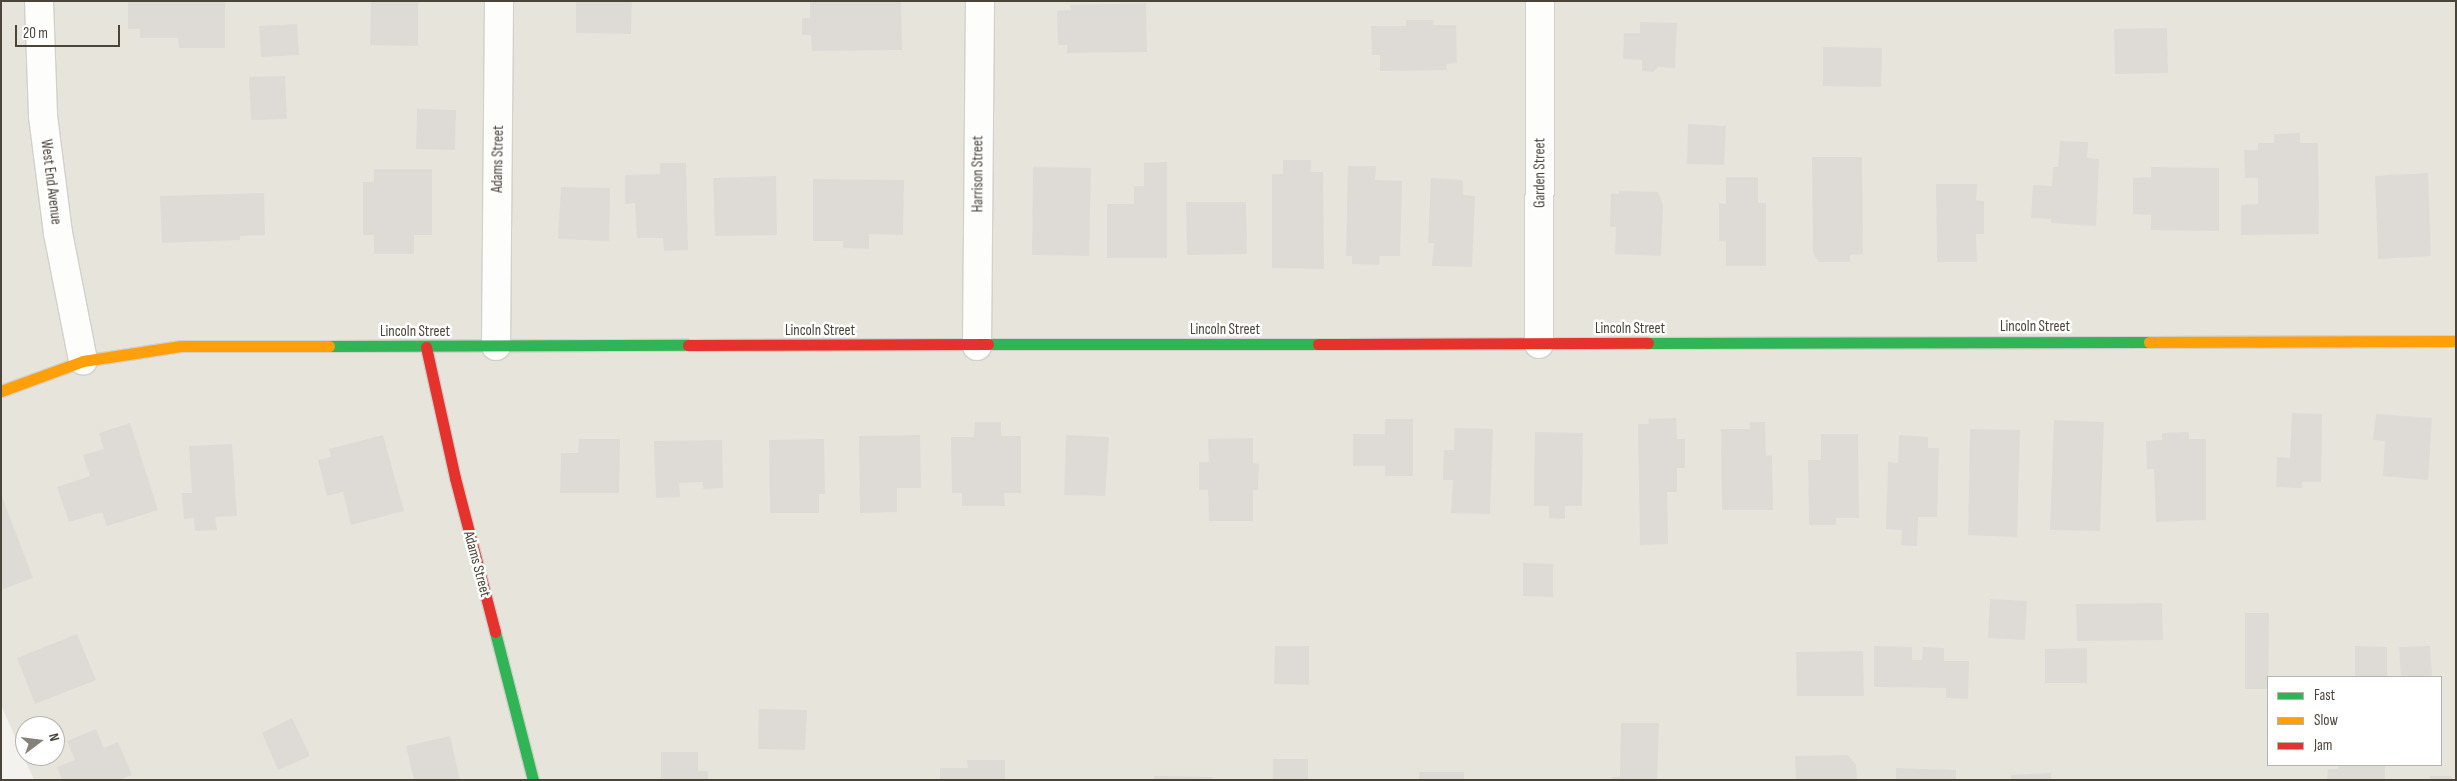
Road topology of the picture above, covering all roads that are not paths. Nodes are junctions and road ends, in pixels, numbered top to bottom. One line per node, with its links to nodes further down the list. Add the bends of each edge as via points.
1 (40, 1): 10 (street, West End Avenue, via 46,136 58,233)
2 (499, 1): 7 (street, Adams Street)
3 (980, 1): 8 (street, Harrison Street)
4 (1540, 1): 6 (street, Garden Street)
5 (2456, 341): 6 (street, Lincoln Street)
6 (1539, 344): 8 (street, Lincoln Street)
7 (496, 346): 8 (street, Lincoln Street); 9 (street, Lincoln Street)
8 (977, 346)
9 (426, 347): 10 (street, Lincoln Street, via 181,346); 12 (street, Adams Street, via 455,478)
10 (83, 361): 11 (street, Lincoln Street)
11 (1, 391)
12 (533, 780)

